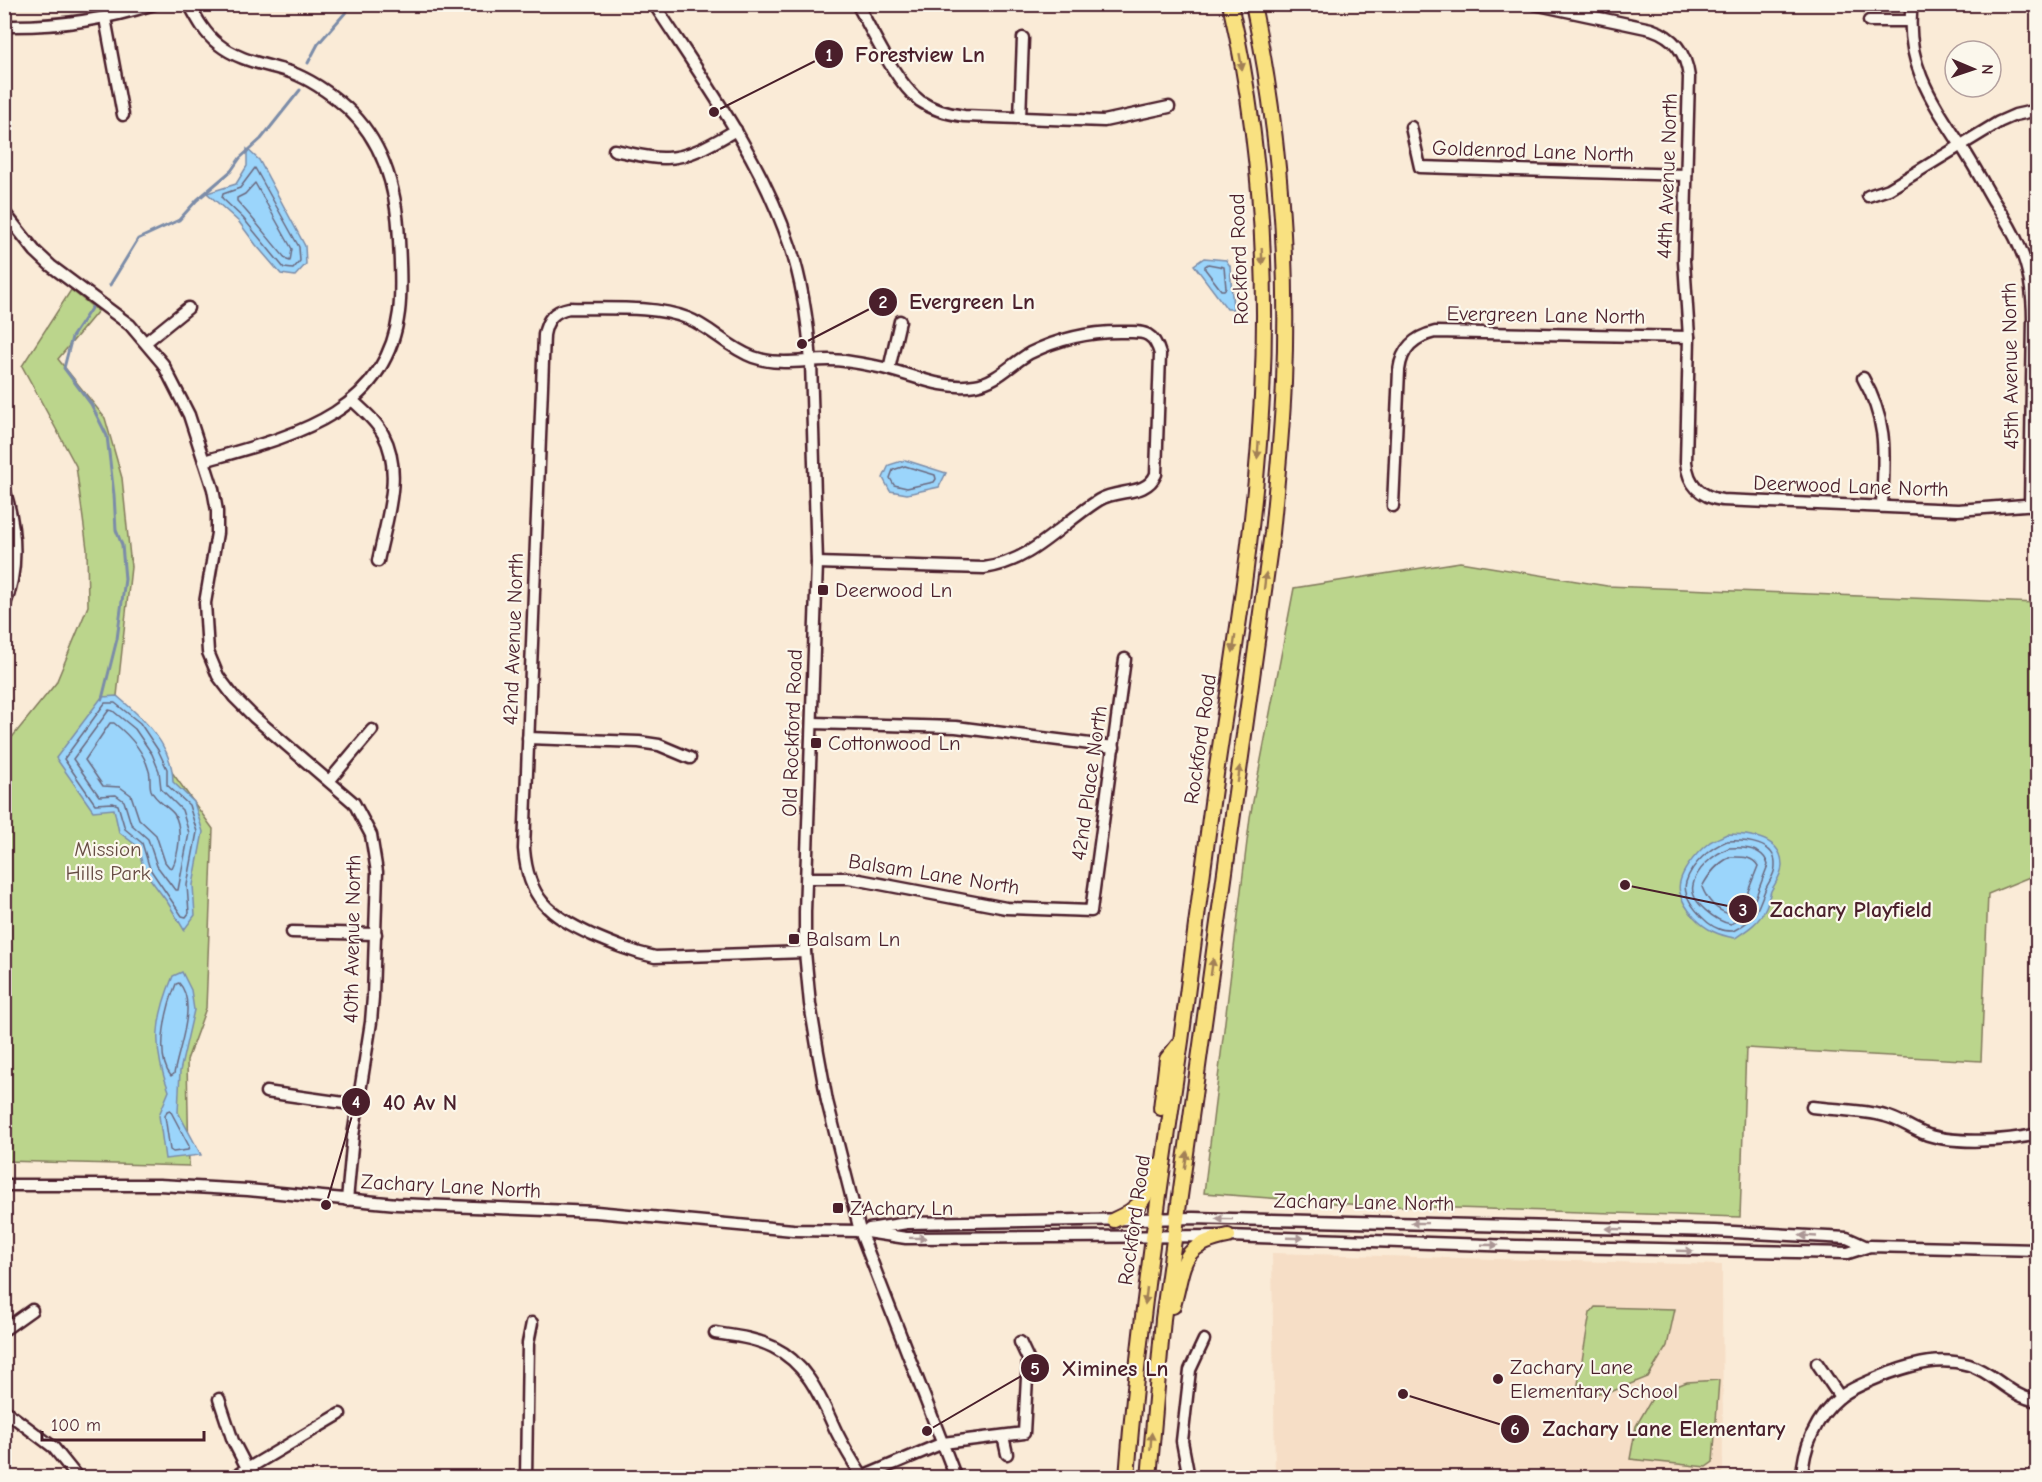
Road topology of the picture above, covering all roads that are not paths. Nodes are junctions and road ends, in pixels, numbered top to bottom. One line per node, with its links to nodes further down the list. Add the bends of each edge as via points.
1 (154, 4): 9 (street)
2 (189, 4): 32 (street, via 203,29 232,54 300,76 328,92 364,127 387,168 398,224 399,314 384,360)
3 (654, 4): 19 (street, Old Rockford Road)
4 (857, 4): 17 (street, via 898,76 921,102 964,116)
5 (1230, 4): 54 (main road, Rockford Road, one-way to 54, via 1249,106 1259,207 1263,388 1247,555)
6 (1253, 4): 61 (main road, Rockford Road, one-way to 6, via 1272,533 1282,414 1285,322 1280,188)
7 (1534, 4): 22 (street, 44th Avenue North, via 1652,29 1674,41 1688,64)
8 (1912, 4): 11 (street, 45th Avenue North)
9 (105, 18): 12 (street); 16 (street)
10 (1869, 21): 11 (street)
11 (1910, 21): 20 (street, 45th Avenue North, via 1920,77)
12 (4, 26)
13 (1023, 38): 17 (street)
14 (1169, 107): 17 (street, via 1104,122)
15 (2037, 110): 20 (street, via 2015,115)
16 (123, 115)
17 (1020, 118)
18 (1411, 127): 22 (street, Goldenrod Lane North, via 1420,167)
19 (736, 130): 21 (street, via 696,151 674,157); 29 (street, Old Rockford Road, via 774,205 790,247 802,290)
20 (1961, 146): 23 (street, via 1889,189); 36 (street, 45th Avenue North, via 2013,233 2033,296)
21 (614, 150)
22 (1686, 175): 27 (street, 44th Avenue North, via 1684,280)
23 (1868, 196)
24 (4, 212): 28 (street, 40th Avenue North, via 51,266 120,316)
25 (188, 308): 28 (street)
26 (900, 321): 30 (street)
27 (1689, 337): 34 (street, 44th Avenue North); 37 (street, Evergreen Lane North, via 1435,332 1416,339 1400,357)
28 (146, 342): 33 (street, 40th Avenue North, via 177,390)
29 (811, 362): 30 (street, via 852,362); 40 (street, Old Rockford Road); 45 (street, 42nd Avenue North, via 773,362 753,357 686,317 654,312 569,308 546,323)
30 (890, 369): 40 (street, via 936,384 976,385 1055,342 1115,331 1146,333 1160,354 1156,474 1152,483 1101,499 1032,552 1000,566)
31 (1863, 378): 38 (street, via 1873,395 1883,429)
32 (352, 400): 33 (street, via 314,426); 39 (street, via 382,433 393,468)
33 (204, 461): 48 (street, 40th Avenue North, via 217,511 205,603 208,652 218,676 234,697)
34 (1686, 462): 38 (street, Deerwood Lane North, via 1690,481 1712,499)
35 (4, 488): 41 (street, via 15,555)
36 (2034, 505): 38 (street, Deerwood Lane North, via 1958,510)
37 (1393, 506)
38 (1882, 506)
39 (378, 561)
40 (817, 563): 43 (street, Old Rockford Road)
41 (4, 607)
42 (1125, 660): 46 (street, 42nd Place North)
43 (813, 723): 46 (street, via 956,727); 49 (street, Old Rockford Road)
44 (372, 730): 48 (street)
45 (528, 738): 47 (street, via 659,745); 53 (street, 42nd Avenue North, via 526,867 539,898 551,912 572,926 655,957)
46 (1114, 747): 50 (street, 42nd Place North)
47 (690, 758)
48 (330, 780): 52 (street, 40th Avenue North, via 354,803 371,835 377,872)
49 (807, 878): 50 (street, Balsam Lane North, via 849,878 1006,908); 53 (street, Old Rockford Road)
50 (1091, 911)
51 (292, 932): 52 (street)
52 (376, 934): 56 (street, 40th Avenue North, via 371,1022)
53 (805, 952): 65 (street, Old Rockford Road, via 827,1101)
54 (1180, 1043): 62 (main road, Rockford Road); 63 (main road, via 1167,1059 1150,1188 1136,1209)
55 (266, 1092): 56 (street)
56 (358, 1105): 60 (street, 40th Avenue North)
57 (1812, 1107): 58 (street, via 1884,1115 1943,1138 1996,1140)
58 (2037, 1134)
59 (4, 1185): 60 (street, Zachary Lane North, via 159,1185)
60 (347, 1200): 65 (street, Zachary Lane North, via 596,1212 793,1230)
61 (1178, 1218): 62 (street, Zachary Lane North); 67 (main road, Rockford Road); 70 (street, Zachary Lane North, one-way to 61, via 1847,1238 1714,1231)
62 (1155, 1219): 63 (street, Zachary Lane North); 68 (main road, Rockford Road)
63 (1114, 1220): 64 (street, Zachary Lane North)
64 (979, 1221): 65 (street, Zachary Lane North, via 907,1223); 69 (street)
65 (860, 1231): 69 (street, Zachary Lane North, one-way to 69, via 906,1238); 86 (street, Old Rockford Road)
66 (1228, 1236): 67 (street, Zachary Lane North); 70 (street, Zachary Lane North, one-way to 70, via 1708,1252 1848,1253); 78 (main road, via 1206,1240 1191,1251 1182,1266)
67 (1175, 1237): 68 (street, Zachary Lane North); 78 (main road, Rockford Road)
68 (1153, 1238): 69 (street, Zachary Lane North); 94 (main road, Rockford Road, one-way to 94)
69 (979, 1239)
70 (1865, 1246): 71 (street, Zachary Lane North)
71 (2037, 1250)
72 (32, 1310): 74 (street)
73 (532, 1323): 92 (street, via 528,1343)
74 (4, 1330)
75 (715, 1333): 89 (street, via 750,1338 774,1347 798,1366 817,1389)
76 (1204, 1341): 96 (street, via 1190,1370 1182,1441)
77 (1020, 1342): 85 (street, via 1028,1359 1024,1433)
78 (1159, 1357): 95 (main road, Rockford Road, one-way to 78)
79 (1816, 1363): 80 (street)
80 (1840, 1397): 82 (street, via 1911,1365 1940,1361 1988,1373 2017,1395); 97 (street, via 1809,1440)
81 (219, 1399): 88 (street)
82 (2037, 1401)
83 (4, 1410): 90 (street, via 53,1447)
84 (340, 1414): 88 (street)
85 (1003, 1436): 86 (street); 87 (street)
86 (943, 1443): 89 (street); 93 (street, Old Rockford Road)
87 (1007, 1454)
88 (247, 1468): 91 (street)
89 (861, 1477)
90 (78, 1478)
91 (232, 1478)
92 (526, 1478)
93 (956, 1478)
94 (1127, 1478)
95 (1149, 1478)
96 (1189, 1478)
97 (1802, 1478)

